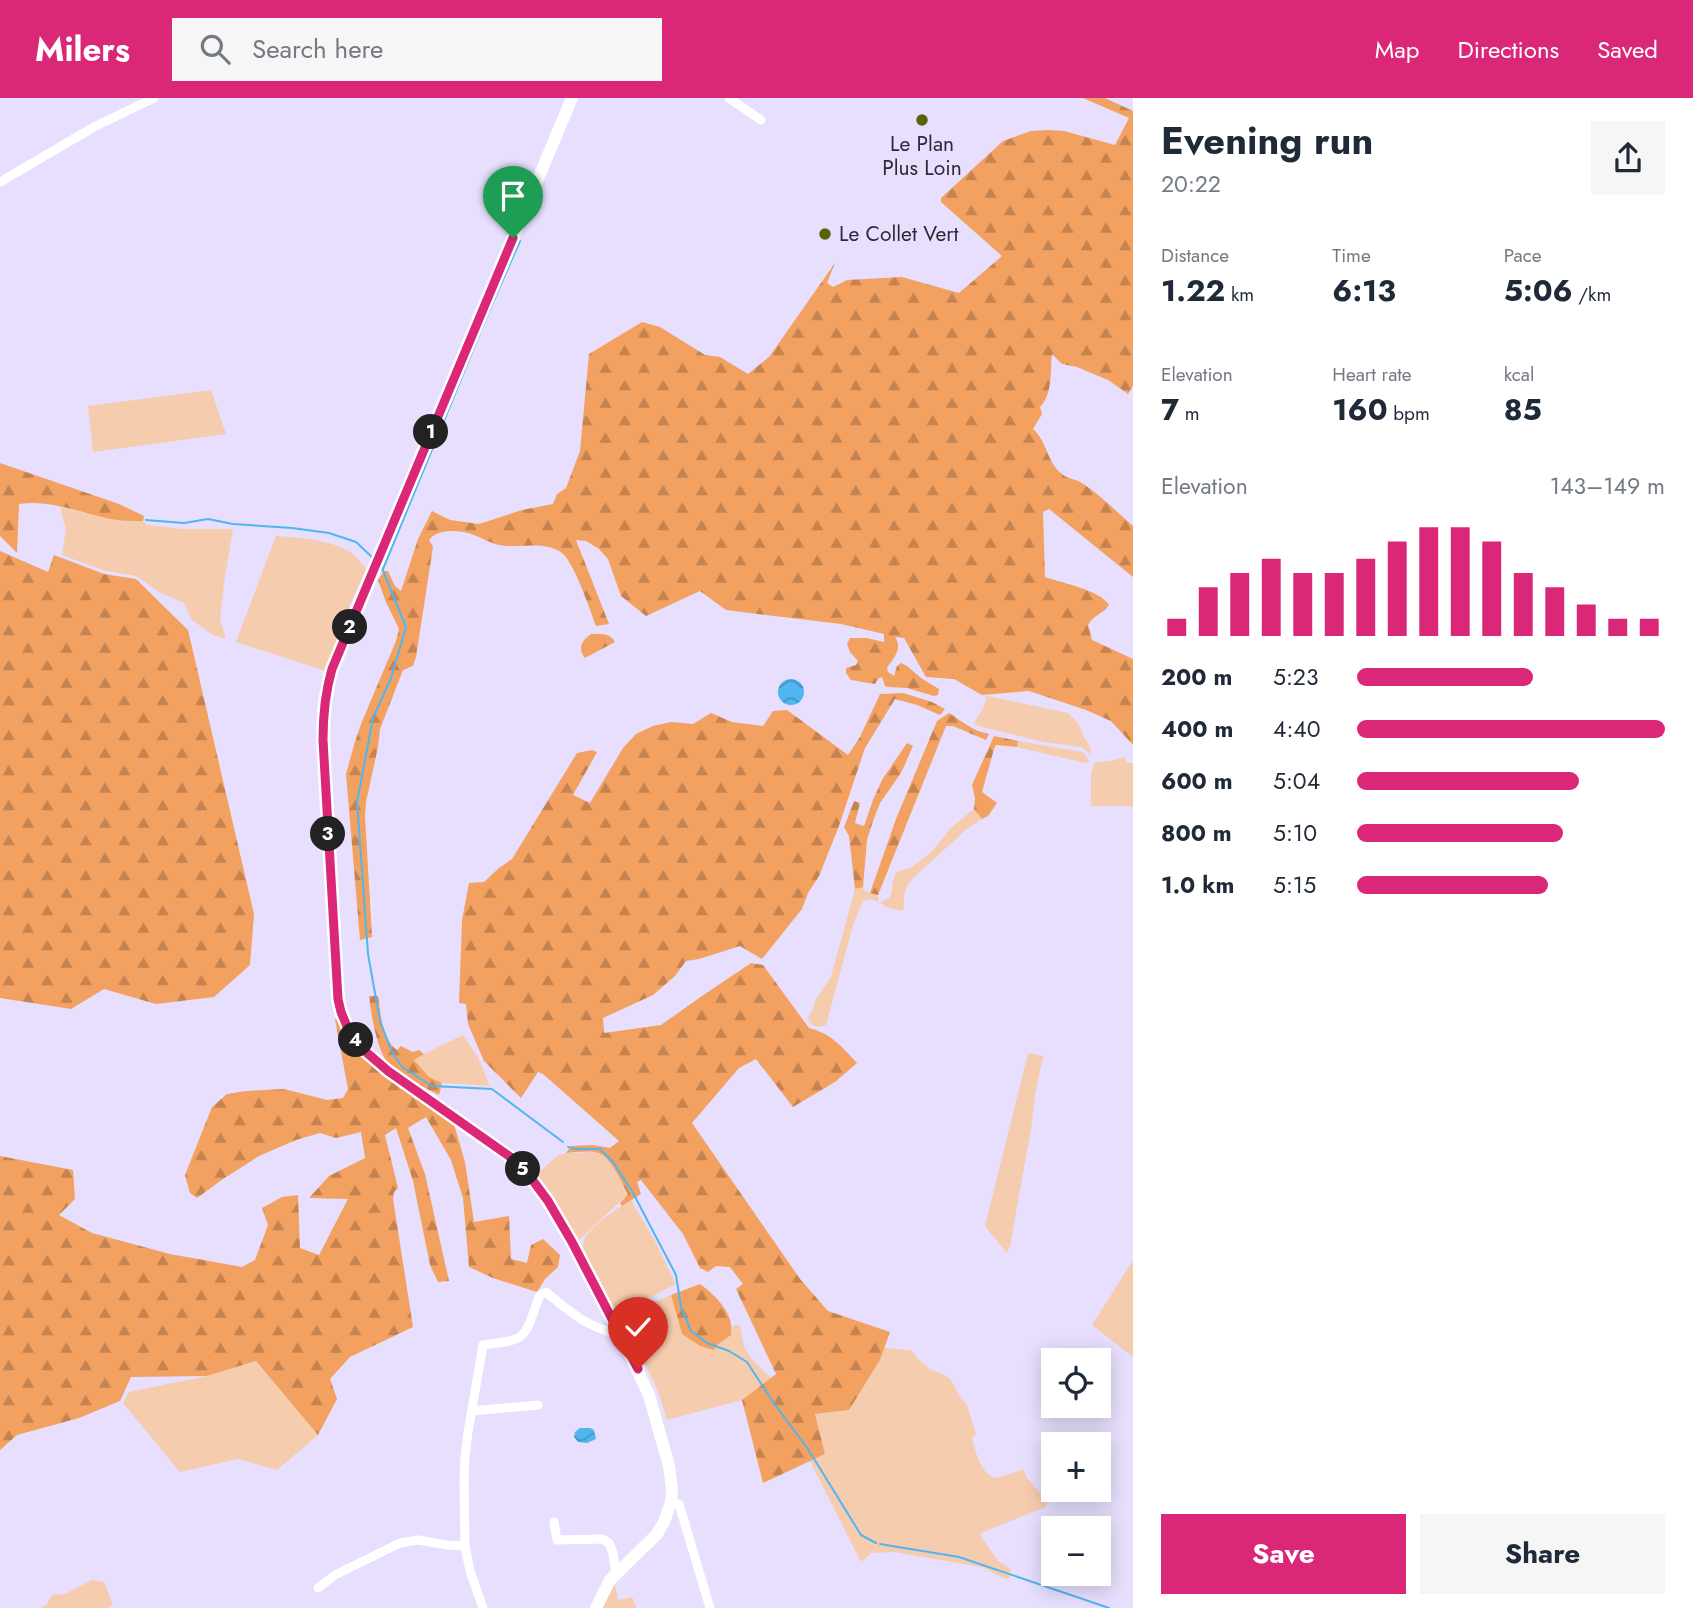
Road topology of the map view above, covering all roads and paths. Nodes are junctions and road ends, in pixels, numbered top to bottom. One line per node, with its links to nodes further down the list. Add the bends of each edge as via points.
1 (154, 98): 5 (street)
2 (572, 98): 6 (main road, via 332,669 324,702 324,767 336,974 341,1012 349,1031 388,1071 509,1156 531,1178)
3 (729, 98): 4 (street)
4 (761, 120)
5 (0, 182)
6 (621, 1334): 8 (street, via 586,1323 546,1292 521,1336 483,1345); 9 (main road, via 649,1395 669,1466)
7 (538, 1405): 8 (street)
8 (472, 1411): 11 (street, via 465,1458)
9 (669, 1509): 12 (main road, via 657,1534); 16 (street, via 679,1504)
10 (554, 1522): 12 (street, via 556,1540 602,1539 610,1543)
11 (465, 1546): 13 (street, via 418,1539 400,1543); 14 (street)
12 (616, 1574): 15 (main road)
13 (318, 1588)
14 (483, 1608)
15 (596, 1608)
16 (710, 1608)

